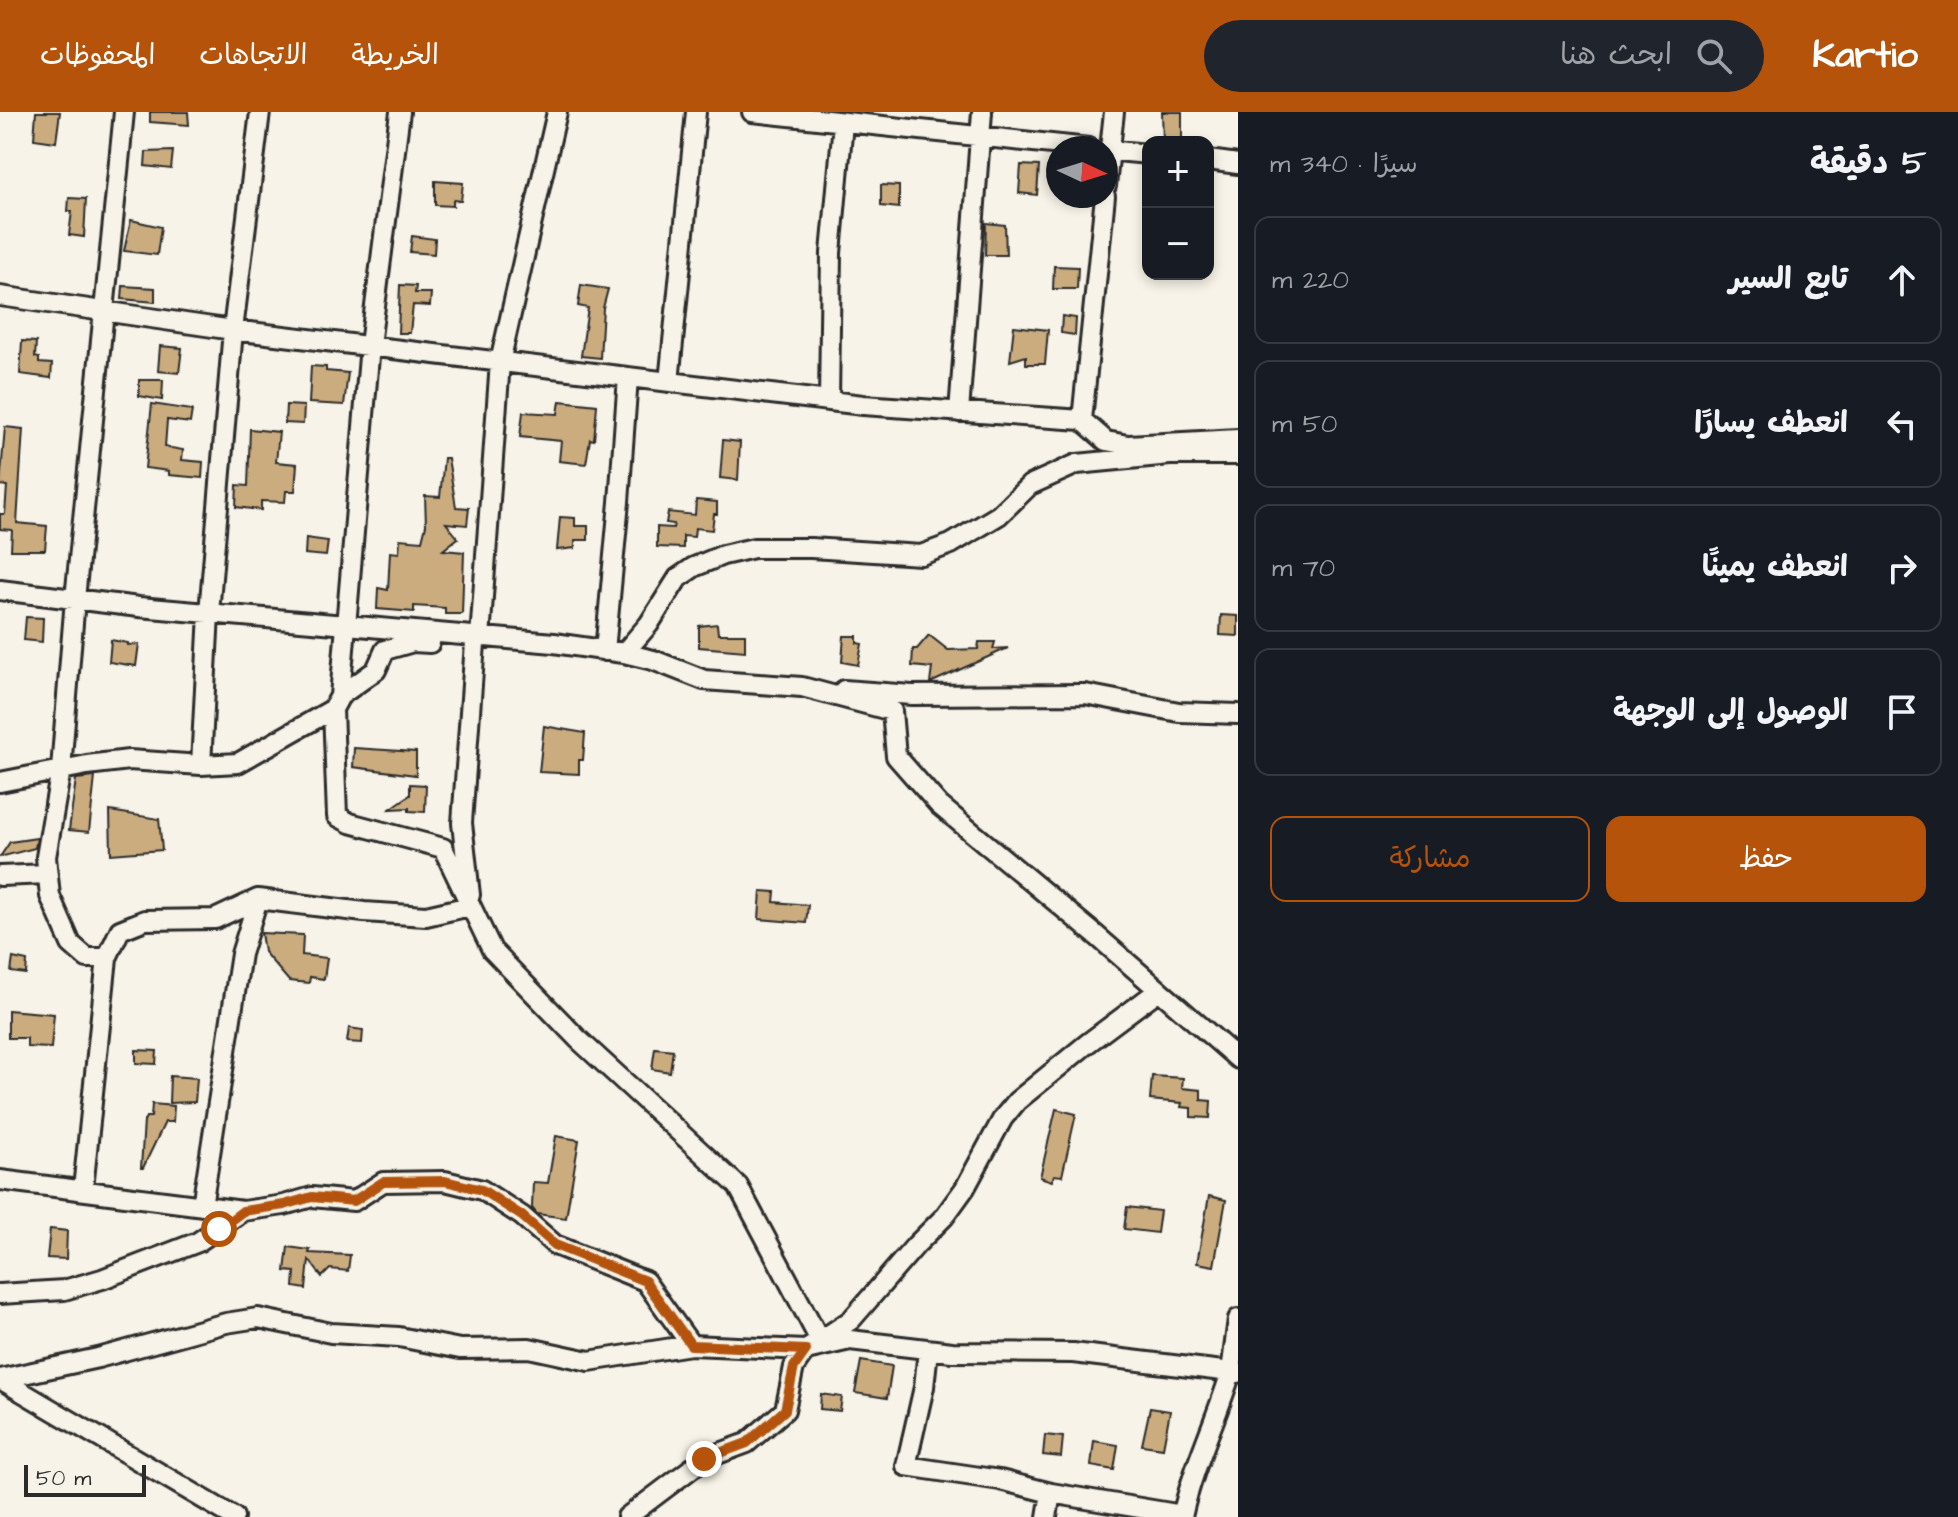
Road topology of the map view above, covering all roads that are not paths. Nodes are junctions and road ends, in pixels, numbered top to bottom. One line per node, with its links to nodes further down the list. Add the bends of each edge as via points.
1 (124, 112): 19 (street)
2 (260, 112): 20 (street)
3 (400, 112): 21 (street)
4 (557, 112): 22 (street)
5 (696, 112): 24 (street)
6 (752, 112): 9 (street)
7 (982, 112): 11 (street)
8 (1114, 112): 10 (street)
9 (843, 123): 11 (street); 25 (street, via 831,253)
10 (1110, 136)
11 (980, 137): 12 (street); 26 (street)
12 (1046, 144)
13 (1118, 151): 14 (street)
14 (1142, 153)
15 (1214, 161): 16 (street)
16 (1238, 164)
17 (1104, 208): 27 (street)
18 (0, 296): 19 (street)
19 (103, 311): 20 (street); 31 (street)
20 (233, 330): 21 (street); 32 (street)
21 (370, 345): 22 (street); 33 (street)
22 (500, 362): 23 (street); 34 (street)
23 (628, 377): 24 (street); 35 (street)
24 (669, 382): 25 (street)
25 (829, 401): 26 (street)
26 (959, 412): 27 (street)
27 (1082, 420): 28 (street, via 1106,441 1128,445)
28 (1238, 439)
29 (1238, 455): 35 (street, via 1077,464 1030,485 999,515 951,544 921,555 754,548 723,555 678,578 649,624)
30 (0, 590): 31 (street)
31 (75, 599): 32 (street); 40 (street)
32 (209, 613): 33 (street); 39 (street)
33 (345, 626): 34 (street); 37 (street)
34 (478, 640): 35 (street, via 498,648); 37 (street, via 413,642 385,650 376,670); 45 (street, via 462,823)
35 (615, 652): 36 (street, via 704,680)
36 (802, 687): 38 (street, via 912,695 1085,694 1179,712); 47 (street, via 892,711 896,756 939,805)
37 (337, 703): 39 (street, via 238,763); 45 (street, via 337,816 443,848)
38 (1238, 714)
39 (201, 765): 40 (street, via 129,760)
40 (61, 769): 41 (street); 42 (street)
41 (0, 782)
42 (48, 874): 43 (street); 46 (street, via 50,896 71,944 87,958)
43 (0, 876)
44 (258, 899): 45 (street, via 426,916); 46 (street, via 215,919 145,920 120,930); 51 (street, via 241,954)
45 (470, 906): 56 (street, via 492,950 578,1039 738,1186)
46 (107, 958): 50 (street)
47 (1159, 990): 48 (street); 56 (street, via 1017,1101 944,1217 851,1320)
48 (1238, 1059)
49 (0, 1180): 50 (street)
50 (83, 1189): 51 (street)
51 (202, 1206): 52 (street)
52 (243, 1211): 53 (street, via 198,1242 102,1279 64,1290); 55 (street, via 312,1197 354,1201 383,1182 445,1181 482,1190 555,1245 645,1281)
53 (0, 1294)
54 (1238, 1319): 58 (street)
55 (691, 1345): 56 (street); 59 (street, via 589,1361 529,1348 460,1349 399,1337 331,1333 258,1318)
56 (816, 1346): 57 (street, via 850,1340); 63 (street, via 794,1367 785,1410 747,1443 704,1459)
57 (928, 1350): 58 (street, via 1073,1353); 60 (street, via 906,1466)
58 (1234, 1372): 61 (street, via 1198,1456)
59 (0, 1379): 62 (street)
60 (1051, 1493): 61 (street); 64 (street)
61 (1182, 1516)
62 (234, 1517)
63 (627, 1517)
64 (1047, 1517)

